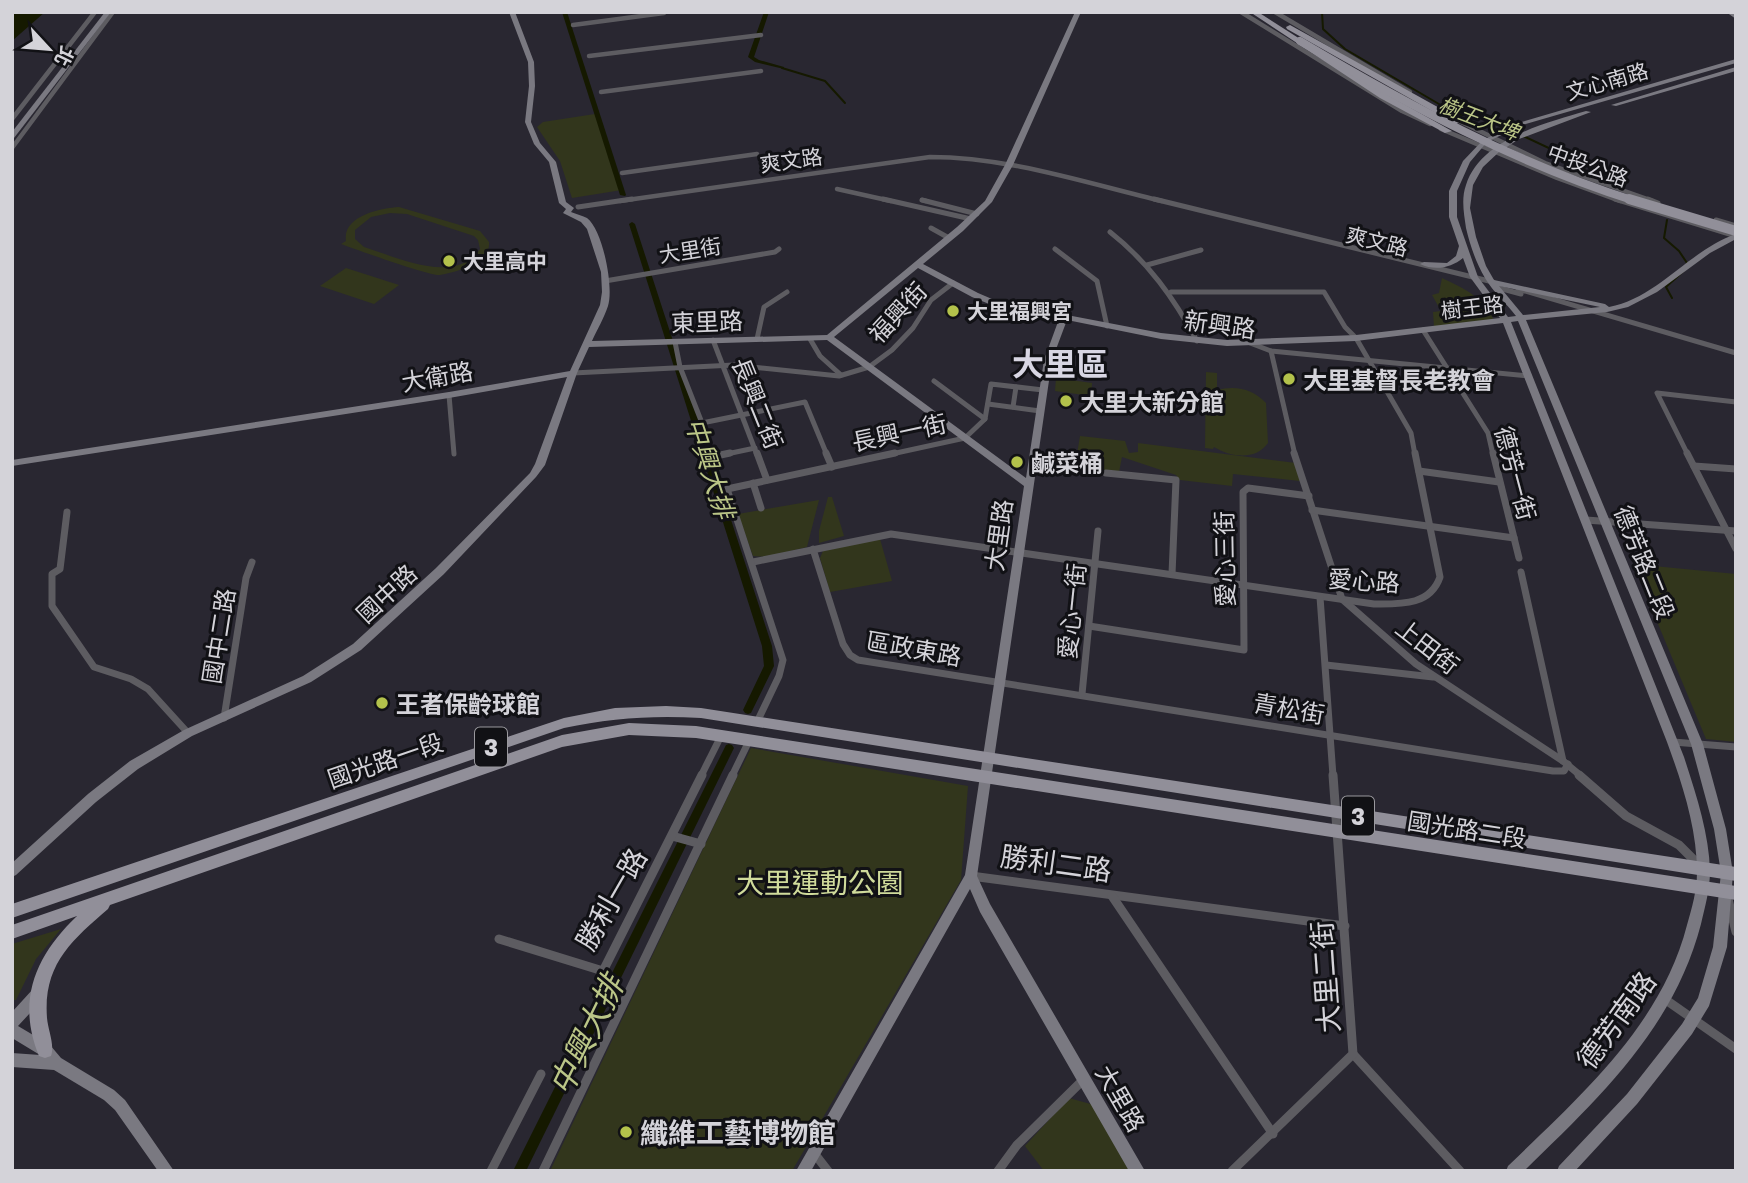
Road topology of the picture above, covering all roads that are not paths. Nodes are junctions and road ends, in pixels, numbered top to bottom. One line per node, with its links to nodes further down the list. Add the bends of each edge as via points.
1 (95, 12): 23 (street)
2 (101, 12): 25 (street)
3 (111, 12): 27 (street); 31 (street)
4 (512, 12): 39 (street, 國中路, via 531,62 528,122 537,144 552,162 563,203)
5 (1078, 12): 34 (street)
6 (1243, 12): 11 (main road); 26 (street, via 1402,111)
7 (1253, 12): 11 (main road, 中投公路)
8 (1275, 12): 24 (street)
9 (1729, 12): 12 (street)
10 (664, 13): 13 (street)
11 (1264, 15): 14 (main road, 中投公路); 15 (main road, 中投公路)
12 (1736, 18)
13 (573, 25)
14 (1290, 27): 17 (main road, 中投公路); 24 (main road)
15 (1279, 29): 17 (main road, 中投公路); 26 (main road, via 1383,96)
16 (761, 35): 18 (street)
17 (1305, 40): 44 (main road, 中投公路, bridge, via 1379,88 1512,156 1665,212)
18 (589, 56)
19 (1736, 61): 28 (street, 文心南路, via 1520,124)
20 (1736, 69): 29 (street, 文心南路, via 1531,130)
21 (761, 71): 22 (street)
22 (601, 92)
23 (12, 119)
24 (1458, 122): 28 (street)
25 (12, 127)
26 (1448, 131): 30 (street)
27 (12, 137)
28 (1490, 138): 29 (street); 30 (street, 文心南路)
29 (1503, 144): 32 (street, 文心南路); 38 (street)
30 (1480, 147): 32 (street); 46 (street, 文心南路, via 1460,172 1453,191 1453,217)
31 (12, 148)
32 (1493, 152): 40 (street); 56 (street, 德芳路二段, via 1469,184 1465,205 1478,253)
33 (757, 154): 35 (street)
34 (1009, 165): 39 (street, 爽文路, via 939,156); 41 (street, via 988,202); 51 (street, 爽文路); 53 (street, 爽文路)
35 (622, 173)
36 (837, 189): 41 (street)
37 (922, 200): 41 (street)
38 (1671, 207): 40 (street, via 1658,207); 44 (street)
39 (574, 210): 54 (street, 國中路, via 591,229)
40 (1664, 215): 44 (street)
41 (974, 216): 45 (street)
42 (931, 228): 45 (street)
43 (1110, 232): 52 (street)
44 (1736, 232): 59 (street, 樹王路, via 1644,296)
45 (949, 238): 50 (street)
46 (1462, 247): 51 (street, via 1460,257 1449,265); 53 (street, 德芳路二段)
47 (1055, 248): 65 (street, via 1097,281)
48 (779, 249): 54 (street, 大里街)
49 (1201, 250): 52 (street)
50 (917, 264): 55 (street, 新興路); 67 (street)
51 (1424, 264): 53 (street, 爽文路)
52 (1147, 265): 58 (street)
53 (1476, 279): 56 (street, 爽文路); 64 (street, 德芳路二段)
54 (605, 281): 75 (street, 國中路, via 604,305)
55 (953, 283): 62 (street, 新興路, via 989,301); 81 (street, 福興街, via 932,300 905,337)
56 (1494, 285): 59 (street); 60 (street, 爽文路); 61 (street, 爽文路); 63 (street, 德芳路二段)
57 (787, 292): 69 (street, via 764,307)
58 (1171, 292): 68 (street, 愛心路, via 1324,292); 72 (street)
59 (1614, 308): 60 (street, 樹王路)
60 (1591, 310): 61 (street, 樹王路); 77 (street, 爽文路)
61 (1577, 311): 63 (street, 樹王路); 77 (street, 爽文路)
62 (1065, 317): 65 (street, 新興路); 88 (street, via 1048,360)
63 (1522, 319): 64 (street, 樹王路); 115 (street, 德芳路二段)
64 (1506, 320): 66 (street, 樹王路); 85 (street, 德芳路二段)
65 (1107, 326): 72 (street, 新興路)
66 (1423, 330): 68 (street, 樹王路); 82 (street, 德芳一街)
67 (829, 337): 70 (street, 東里路); 81 (street, 大里路)
68 (1356, 338): 74 (street, 樹王路); 78 (street, 愛心路)
69 (757, 339): 70 (street, 東里路); 71 (street, 東里路)
70 (810, 339): 84 (street, via 820,356)
71 (713, 341): 73 (street, 東里路); 79 (street, 長興二街)
72 (1198, 341): 74 (street, 新興路)
73 (672, 342): 75 (street, 東里路); 80 (street)
74 (1250, 343): 76 (street, 新興路)
75 (587, 344): 83 (street, 國中路)
76 (1270, 351): 78 (street, 新興路); 110 (street, 上田街)
77 (1736, 355)
78 (1369, 360): 82 (street, 新興路); 104 (street, 愛心路, via 1411,433)
79 (722, 365): 80 (street, 大衛路); 84 (street, 大衛路); 94 (street, 長興二街)
80 (680, 367): 83 (street, 大衛路); 94 (street, via 702,423)
81 (869, 367): 84 (street, 大衛路); 96 (street, 大里路)
82 (1447, 367): 85 (street, 新興路); 107 (street, 德芳一街, via 1488,433)
83 (573, 373): 89 (street, 大衛路); 138 (street, 國中路, via 537,470 440,571 337,662)
84 (841, 375)
85 (1529, 376): 114 (street, 德芳路二段)
86 (934, 381): 95 (street)
87 (1016, 387): 88 (street); 91 (street, via 991,384); 92 (street)
88 (1043, 390): 93 (street)
89 (449, 396): 98 (street); 100 (street, 大衛路)
90 (1736, 402): 101 (street, via 1657,393)
91 (988, 404): 92 (street); 95 (street)
92 (1013, 407): 93 (street)
93 (1040, 411): 109 (street)
94 (742, 415): 97 (street, 長興二街); 102 (street, via 807,404)
95 (985, 419): 96 (street, 長興一街)
96 (965, 438): 102 (street, 長興一街); 109 (street, 大里路)
97 (755, 447): 99 (street); 106 (street, 長興二街)
98 (454, 454)
99 (711, 457)
100 (12, 463)
101 (1694, 466): 103 (street); 117 (street)
102 (832, 467): 106 (street, 長興一街)
103 (1736, 469)
104 (1419, 471): 107 (street); 116 (street, 愛心路)
105 (1106, 472): 129 (street, via 1176,480)
106 (767, 480): 108 (street, 長興一街)
107 (1499, 482): 120 (street, 德芳一街)
108 (753, 483): 111 (street); 126 (street, 長興一街, via 727,489)
109 (1029, 485): 123 (street, 大里路)
110 (1309, 496): 112 (street, 上田街); 130 (street, 愛心三街, via 1248,488 1243,492)
111 (761, 508)
112 (1312, 510): 116 (street); 132 (street, 上田街)
113 (67, 512): 140 (street, via 60,569 52,574 52,606 94,667 140,683)
114 (1586, 520): 115 (street); 144 (street, 德芳路二段)
115 (1605, 520): 117 (street); 145 (street, 德芳路二段)
116 (1430, 526): 120 (street); 132 (street, 愛心路, via 1440,577 1428,598 1394,604)
117 (1727, 530): 119 (street); 122 (street)
118 (1098, 531): 127 (street, 愛心一街)
119 (1736, 531)
120 (1514, 538): 124 (street, 德芳一街)
121 (813, 549): 123 (street, 愛心路, via 891,534); 126 (street, 愛心路); 136 (street, 區政東路, via 843,644 853,657)
122 (1736, 549)
123 (1019, 553): 127 (street, 愛心路); 136 (street, 大里路)
124 (1519, 558)
125 (252, 562): 138 (street, 國中二路)
126 (753, 562): 139 (street, via 783,660)
127 (1096, 562): 129 (street, 愛心路); 133 (street, 愛心一街)
128 (1521, 572): 148 (street)
129 (1172, 574): 130 (street, 愛心路)
130 (1243, 584): 131 (street, 愛心路); 133 (street, 愛心三街, via 1244,650)
131 (1320, 597): 132 (street, 愛心路); 134 (street, 大里二街)
132 (1342, 599): 135 (street, 上田街)
133 (1089, 626): 137 (street, 愛心一街)
134 (1326, 665): 135 (street); 141 (street, 大里二街)
135 (1434, 677): 148 (street, 上田街)
136 (999, 681): 137 (street, 青松街); 147 (street, 大里路)
137 (1083, 694): 141 (street, 青松街)
138 (224, 718): 140 (street, 國中路)
139 (757, 722): 147 (main road, 國光路一段 / 3); 162 (main road, 國光路一段 / 3, via 651,710 564,723)
140 (188, 733): 155 (street, 國中路, via 111,783)
141 (1332, 735): 148 (street, 青松街, via 1553,771 1564,771); 150 (street, 大里二街)
142 (721, 736): 143 (main road, 國光路一段 / 3); 152 (street, 勝利一路); 161 (main road, 國光路一段 / 3, via 638,729 562,741)
143 (749, 741): 149 (main road, 國光路一段 / 3); 153 (street, 勝利一路)
144 (1674, 742): 145 (street); 154 (street, 德芳路二段, via 1695,808)
145 (1697, 744): 146 (street); 156 (street, 德芳路二段)
146 (1736, 747)
147 (988, 759): 149 (street, 大里路); 150 (main road, 國光路二段 / 3)
148 (1566, 762): 154 (street, 上田街, via 1626,816 1679,845)
149 (985, 775): 151 (main road, 國光路二段 / 3); 157 (street, 大里路)
150 (1336, 813): 151 (street, 大里二街); 154 (main road, 國光路二段 / 3)
151 (1336, 831): 158 (main road, 國光路二段 / 3); 163 (street, 大里二街)
152 (672, 836): 153 (street, 勝利一路); 166 (street, 勝利一路, via 603,971)
153 (701, 844): 183 (street, 勝利一路)
154 (1703, 869): 156 (main road, 國光路二段 / 3); 158 (street, 德芳南路)
155 (12, 871)
156 (1731, 873): 159 (street)
157 (971, 876): 160 (street, 勝利二路); 178 (street, 大里路); 180 (street, 勝利二路)
158 (1702, 887): 159 (main road, 國光路二段 / 3); 168 (street, 德芳南路, via 1684,964)
159 (1731, 892): 165 (street); 169 (street, via 1704,1002)
160 (1112, 896): 163 (street, 勝利二路); 179 (street)
161 (112, 897): 164 (main road, 國光路一段 / 3); 167 (main road, via 56,949)
162 (17, 908)
163 (1345, 926): 174 (street, 大里二街)
164 (12, 932)
165 (1736, 932)
166 (499, 939)
167 (38, 993): 170 (street); 172 (main road, via 36,1020)
168 (1666, 1000): 169 (street); 190 (street, 德芳南路, via 1607,1079)
169 (1694, 1019): 173 (street); 191 (street, via 1632,1099)
170 (12, 1023)
171 (12, 1030): 172 (street)
172 (45, 1049): 176 (street)
173 (1736, 1049)
174 (1353, 1054): 179 (street, 大里二街); 189 (street)
175 (12, 1060): 176 (street)
176 (56, 1063): 181 (street, via 104,1090 120,1105)
177 (541, 1074): 182 (street)
178 (1083, 1080): 186 (street, via 1017,1145); 187 (street, 大里路)
179 (1273, 1134): 188 (street, 大里二街)
180 (814, 1152): 184 (street, 勝利二路); 185 (street)
181 (167, 1171)
182 (491, 1171)
183 (543, 1171)
184 (803, 1171)
185 (828, 1171)
186 (998, 1171)
187 (1138, 1171)
188 (1232, 1171)
189 (1460, 1171)
190 (1513, 1171)
191 (1564, 1171)

